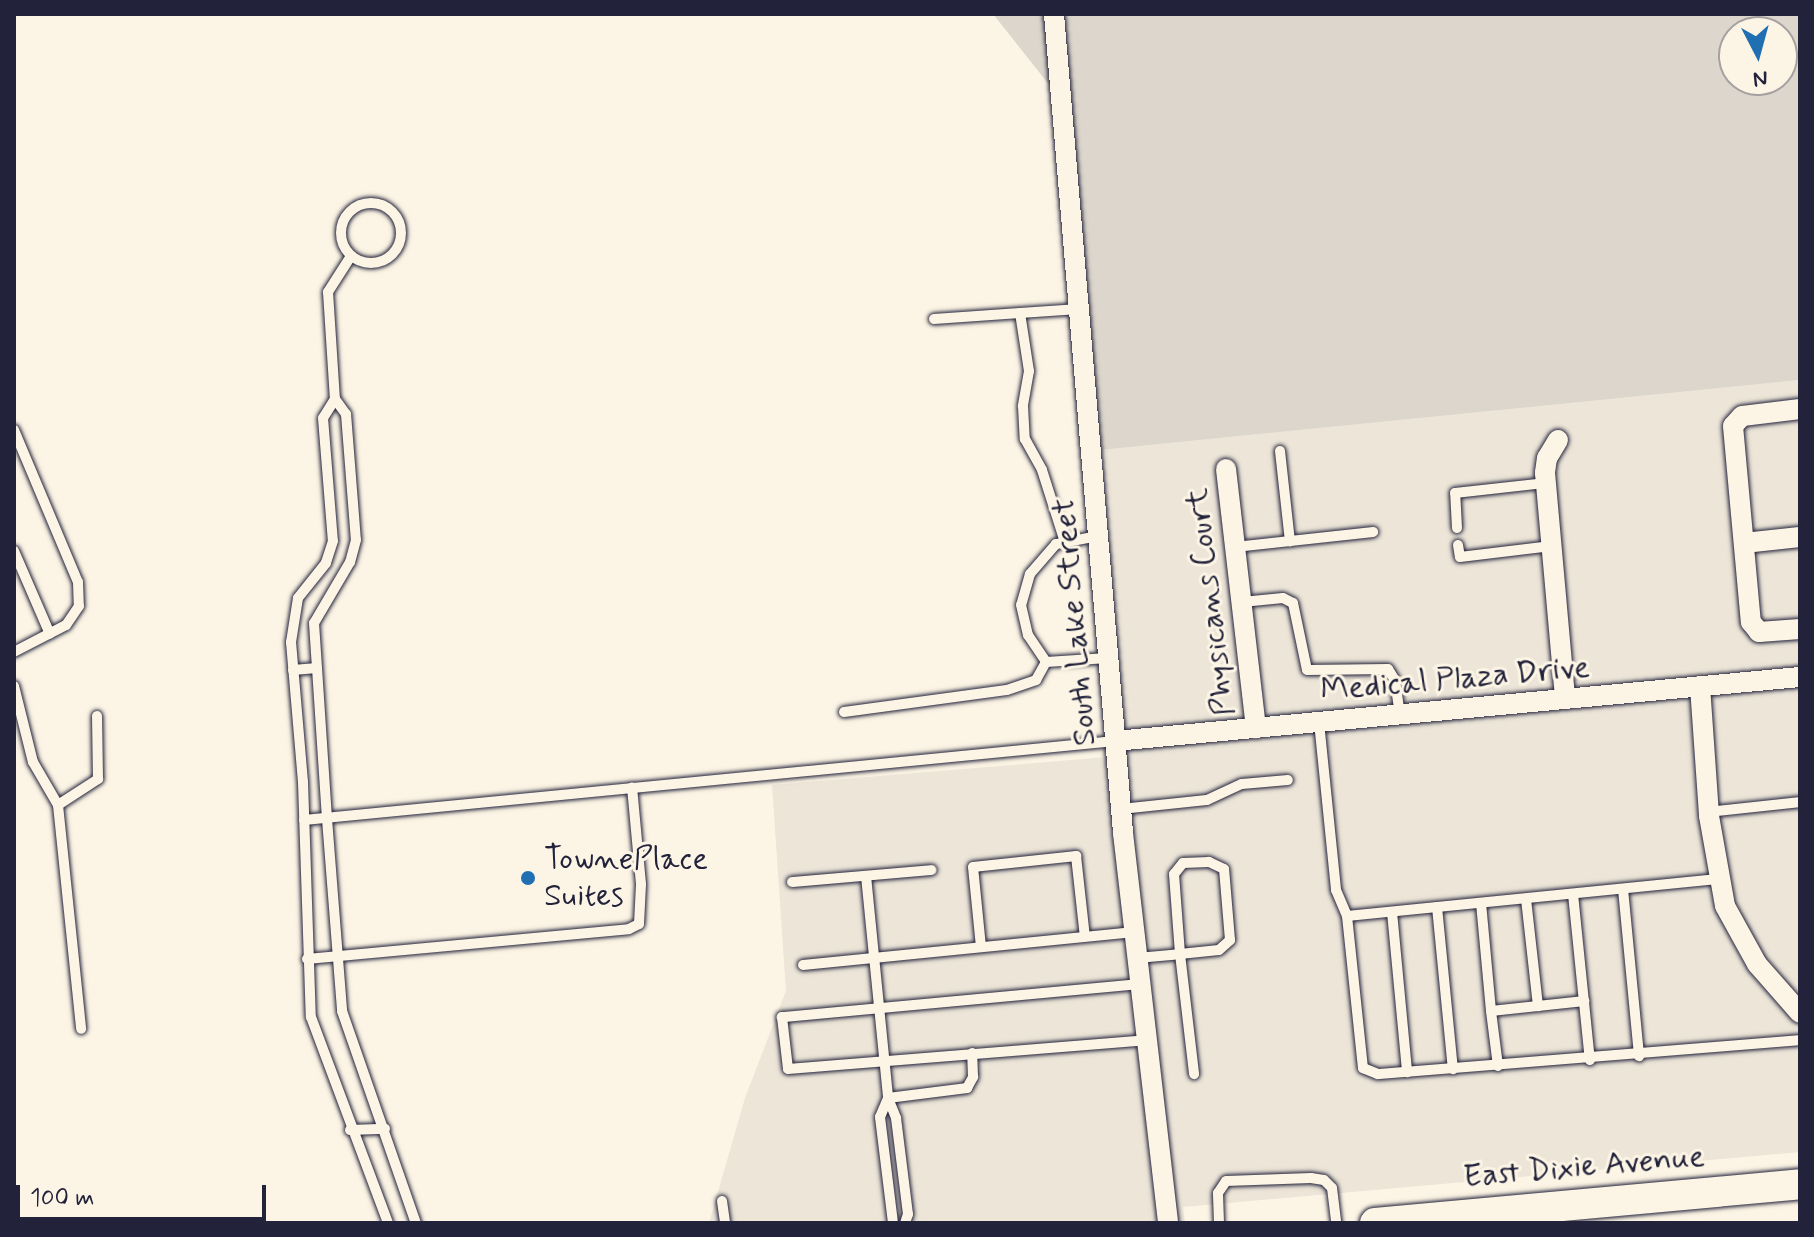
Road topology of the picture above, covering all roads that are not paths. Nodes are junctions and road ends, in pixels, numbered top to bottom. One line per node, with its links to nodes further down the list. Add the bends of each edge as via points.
1 (1054, 14): 3 (street, South Lake Street)
2 (351, 256): 2 (lane, via 370,264 390,257 401,240 393,211 366,203 349,212 341,239); 6 (lane, via 328,292)
3 (1079, 309): 4 (lane); 17 (street, South Lake Street)
4 (1020, 313): 5 (lane); 20 (lane, via 1029,371 1025,439 1042,470)
5 (934, 319)
6 (335, 399): 13 (lane, via 346,414); 14 (lane, via 323,418)
7 (1800, 409): 21 (street, via 1742,416 1733,426)
8 (14, 430): 28 (lane, via 78,582 79,606 66,625)
9 (1558, 440): 12 (street, via 1547,458)
10 (1280, 451): 19 (lane)
11 (1226, 469): 24 (street, Physicans Court)
12 (1546, 483): 15 (lane, via 1455,493); 23 (street)
13 (354, 502): 14 (lane); 32 (lane, via 356,540 350,562 314,623)
14 (332, 504): 33 (lane, via 333,541 326,563 298,598 292,620)
15 (1457, 528)
16 (1373, 532): 19 (lane)
17 (1098, 536): 20 (lane); 30 (street, South Lake Street)
18 (1800, 537): 21 (street)
19 (1290, 541): 24 (lane)
20 (1065, 542): 31 (lane, via 1056,544 1030,574 1021,605 1028,635)
21 (1744, 543): 27 (street, via 1751,622 1759,632)
22 (1458, 545): 23 (lane, via 1460,557)
23 (1551, 546): 37 (street)
24 (1235, 547): 26 (street, Physicans Court)
25 (14, 551): 28 (lane)
26 (1242, 602): 39 (lane, via 1283,598 1293,603 1307,670 1388,669); 42 (street, Physicans Court)
27 (1800, 629)
28 (50, 634): 29 (lane)
29 (14, 652)
30 (1108, 658): 31 (lane); 43 (street, South Lake Street)
31 (1046, 662): 38 (lane, via 1036,680 1007,690)
32 (317, 668): 33 (lane); 50 (lane)
33 (293, 670): 51 (lane)
34 (1800, 677): 36 (street, Medical Plaza Drive)
35 (14, 686): 47 (lane, via 33,762)
36 (1700, 686): 37 (street, Medical Plaza Drive); 49 (street)
37 (1565, 699): 39 (street, Medical Plaza Drive)
38 (844, 712)
39 (1400, 714): 41 (street, Medical Plaza Drive)
40 (97, 716): 47 (lane, via 98,779)
41 (1319, 722): 42 (street, Medical Plaza Drive); 62 (lane, via 1336,890)
42 (1256, 728): 43 (street, Medical Plaza Drive)
43 (1115, 741): 45 (lane); 48 (street, South Lake Street)
44 (1288, 780): 48 (lane, via 1242,784 1207,800)
45 (632, 787): 50 (lane); 67 (lane, via 639,924)
46 (1800, 802): 49 (lane)
47 (58, 805): 78 (lane)
48 (1121, 809): 63 (street, South Lake Street)
49 (1708, 812): 54 (street)
50 (327, 819): 51 (lane); 67 (lane)
51 (304, 820): 70 (lane)
52 (931, 870): 53 (lane)
53 (866, 876): 55 (lane); 68 (lane)
54 (1720, 879): 56 (lane); 77 (street, via 1742,942)
55 (792, 882)
56 (1623, 889): 57 (lane); 82 (lane)
57 (1573, 894): 58 (lane); 73 (lane)
58 (1526, 899): 59 (lane); 74 (lane)
59 (1481, 903): 60 (lane); 76 (lane)
60 (1437, 907): 61 (lane); 86 (lane)
61 (1392, 912): 62 (lane); 87 (lane)
62 (1347, 916): 87 (lane, via 1363,1068 1378,1074)
63 (1134, 932): 64 (lane); 69 (street, South Lake Street)
64 (1085, 937): 65 (lane); 65 (lane, via 1076,856 973,867)
65 (981, 947): 68 (lane)
66 (1180, 954): 66 (lane, via 1219,950 1230,940 1224,869 1209,862 1183,863 1174,874); 69 (lane); 88 (lane)
67 (338, 956): 70 (lane); 90 (lane, via 342,1011 353,1054)
68 (875, 958): 71 (lane); 75 (lane)
69 (1137, 958): 72 (street, South Lake Street)
70 (307, 959): 91 (lane, via 311,1017)
71 (803, 965)
72 (1140, 984): 75 (lane); 79 (street, South Lake Street)
73 (1584, 1001): 74 (lane); 84 (lane)
74 (1538, 1006): 76 (lane)
75 (879, 1009): 83 (lane); 83 (lane, via 782,1017 788,1069)
76 (1491, 1011): 85 (lane)
77 (1800, 1013)
78 (81, 1029)
79 (1146, 1040): 81 (lane); 101 (street, South Lake Street)
80 (1800, 1040): 82 (lane)
81 (972, 1053): 83 (lane); 89 (lane, via 973,1077 967,1088)
82 (1639, 1056): 84 (lane)
83 (884, 1060): 89 (lane)
84 (1590, 1060): 85 (lane)
85 (1498, 1066): 86 (lane)
86 (1453, 1069): 87 (lane)
87 (1407, 1072)
88 (1194, 1074)
89 (888, 1098): 92 (lane); 93 (lane, via 880,1117)
90 (385, 1129): 91 (lane); 97 (lane)
91 (350, 1130): 96 (lane)
92 (899, 1145): 93 (lane); 100 (lane)
93 (883, 1146): 99 (lane)
94 (1800, 1184): 104 (main road, East Dixie Avenue)
95 (722, 1201): 98 (lane)
96 (388, 1223)
97 (416, 1223)
98 (725, 1223)
99 (893, 1223)
100 (905, 1223)
101 (1168, 1223)
102 (1219, 1223): 103 (lane, via 1218,1193 1226,1181 1311,1178 1332,1188)
103 (1336, 1223)
104 (1375, 1223)

